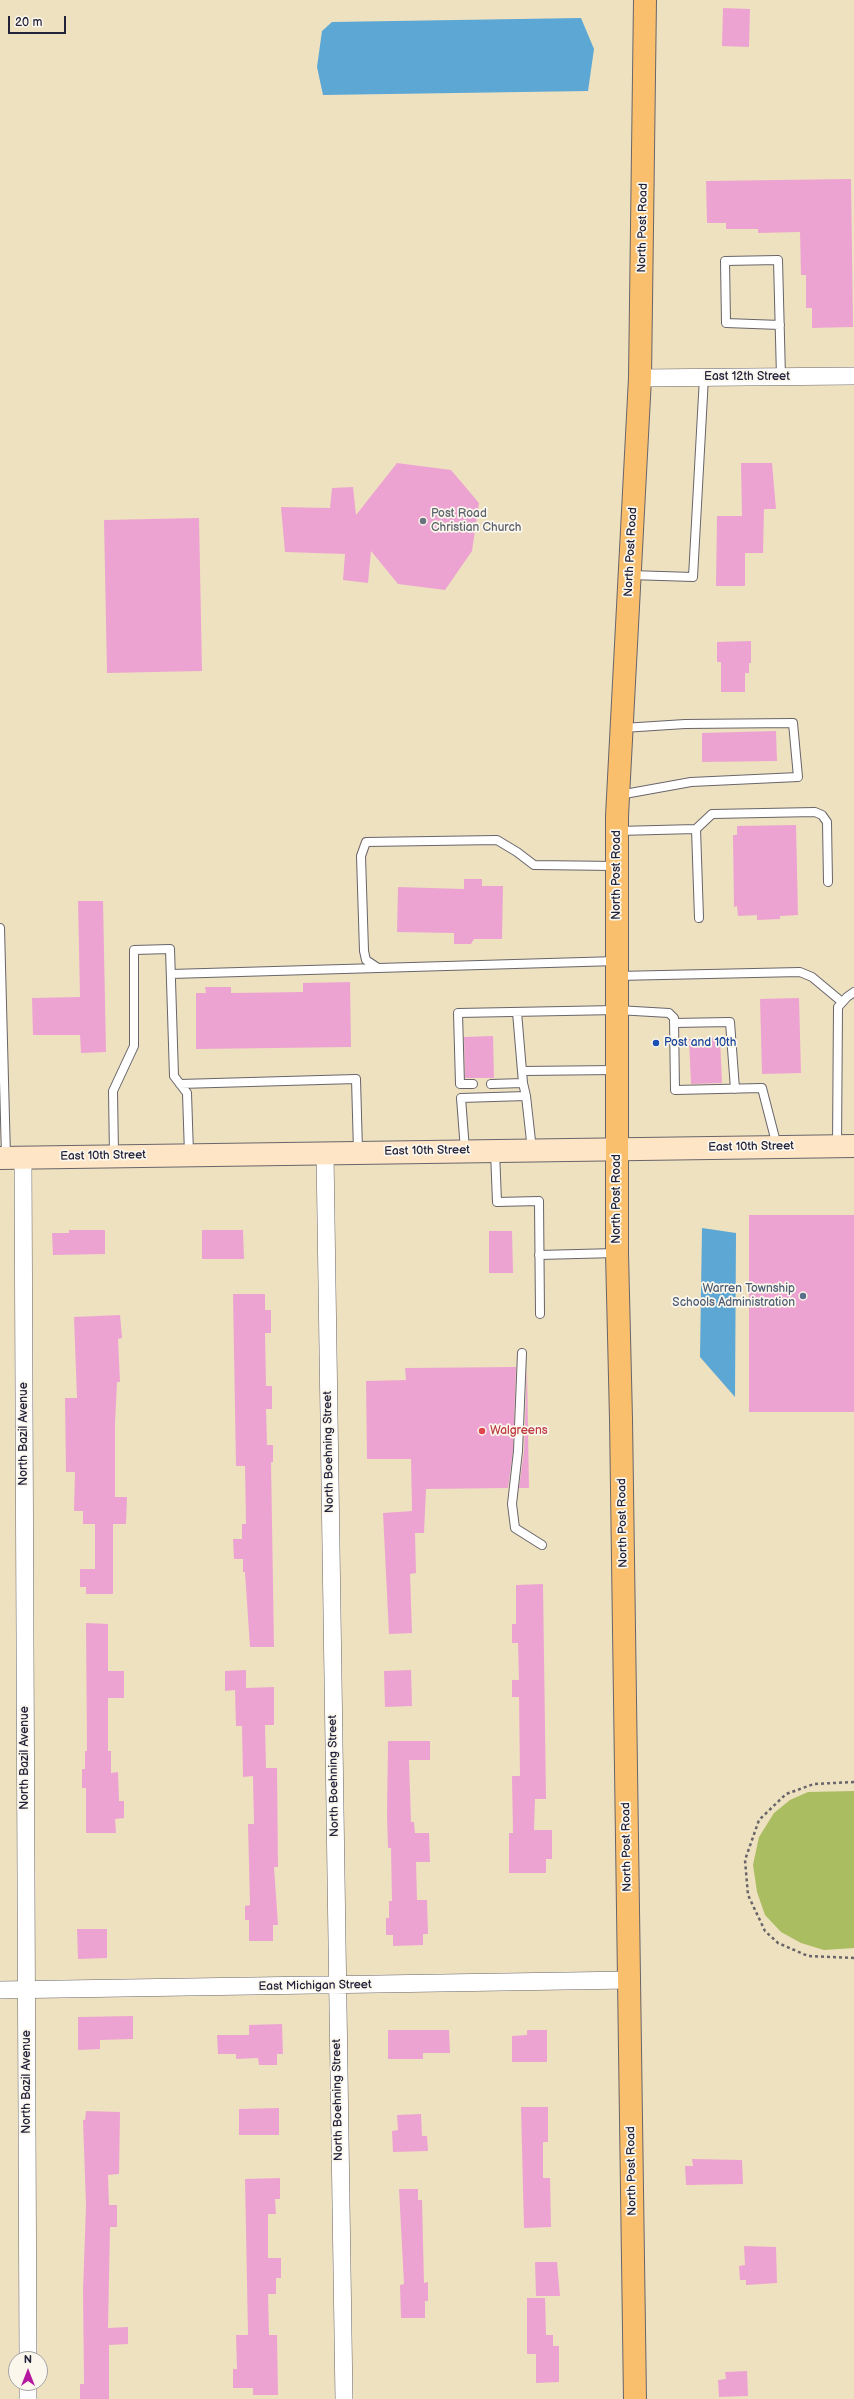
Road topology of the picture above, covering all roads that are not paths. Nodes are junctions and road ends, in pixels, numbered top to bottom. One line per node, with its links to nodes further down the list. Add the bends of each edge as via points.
1 (644, 0): 6 (main road, North Post Road)
2 (780, 325): 2 (lane, via 778,260 725,261 726,323); 5 (lane)
3 (854, 376): 5 (street, East 12th Street)
4 (704, 377): 5 (street, East 12th Street); 6 (street, East 12th Street); 7 (lane, via 693,577)
5 (781, 377)
6 (640, 378): 7 (main road, North Post Road)
7 (630, 575): 8 (main road, North Post Road)
8 (622, 728): 9 (main road, North Post Road); 9 (lane, via 685,724 793,723 798,777 692,782)
9 (618, 795): 11 (main road, North Post Road)
10 (696, 829): 11 (lane); 13 (lane, via 712,814 814,812 822,815 827,822); 14 (lane)
11 (617, 831): 12 (main road, North Post Road)
12 (617, 866): 16 (lane, via 534,865 497,840 366,842 361,856 364,951 366,960); 17 (main road, North Post Road)
13 (828, 882)
14 (699, 918)
15 (0, 928): 44 (lane)
16 (378, 968): 17 (lane); 18 (lane)
17 (618, 969): 20 (lane, via 800,972 812,977); 21 (main road, North Post Road)
18 (171, 974): 27 (lane, via 174,1076); 43 (lane, via 170,950 134,950 134,1046 113,1091)
19 (854, 992): 20 (lane)
20 (842, 1002): 34 (lane, via 838,1007)
21 (618, 1010): 22 (lane); 23 (lane, via 669,1013 674,1018); 24 (main road, North Post Road)
22 (517, 1012): 25 (lane); 28 (lane, via 458,1013)
23 (674, 1023): 31 (lane, via 730,1022); 31 (lane, via 675,1090)
24 (618, 1070): 25 (lane); 36 (main road, North Post Road)
25 (522, 1071): 26 (lane)
26 (522, 1083): 30 (lane); 32 (lane)
27 (180, 1084): 40 (lane, via 356,1079); 42 (lane, via 187,1093)
28 (460, 1084): 29 (lane); 33 (lane)
29 (473, 1084)
30 (491, 1084)
31 (735, 1089): 35 (lane, via 762,1088)
32 (526, 1096): 33 (lane); 38 (lane)
33 (461, 1098): 39 (lane)
34 (846, 1146): 35 (main road, East 10th Street)
35 (777, 1147): 36 (main road, East 10th Street)
36 (618, 1149): 38 (main road, East 10th Street); 45 (main road, North Post Road)
37 (495, 1150): 38 (main road, East 10th Street); 39 (main road, East 10th Street); 46 (lane, via 497,1202 539,1201)
38 (532, 1150)
39 (465, 1151): 40 (main road, East 10th Street)
40 (358, 1152): 41 (main road, East 10th Street)
41 (325, 1153): 42 (main road, East 10th Street); 51 (street, North Boehning Street)
42 (189, 1154): 43 (main road, East 10th Street)
43 (114, 1155): 44 (main road, East 10th Street)
44 (10, 1158): 53 (street, North Bazil Avenue)
45 (617, 1253): 46 (lane); 50 (main road, North Post Road)
46 (539, 1255): 47 (lane)
47 (540, 1314)
48 (522, 1352): 49 (lane, via 518,1451 512,1504 515,1528)
49 (542, 1545)
50 (630, 1980): 51 (street, East Michigan Street); 56 (main road, North Post Road)
51 (336, 1986): 53 (street, East Michigan Street); 55 (street, North Boehning Street)
52 (0, 1990): 53 (street, East Michigan Street)
53 (26, 1990): 54 (street, North Bazil Avenue)
54 (28, 2351)
55 (344, 2399)
56 (636, 2399)

